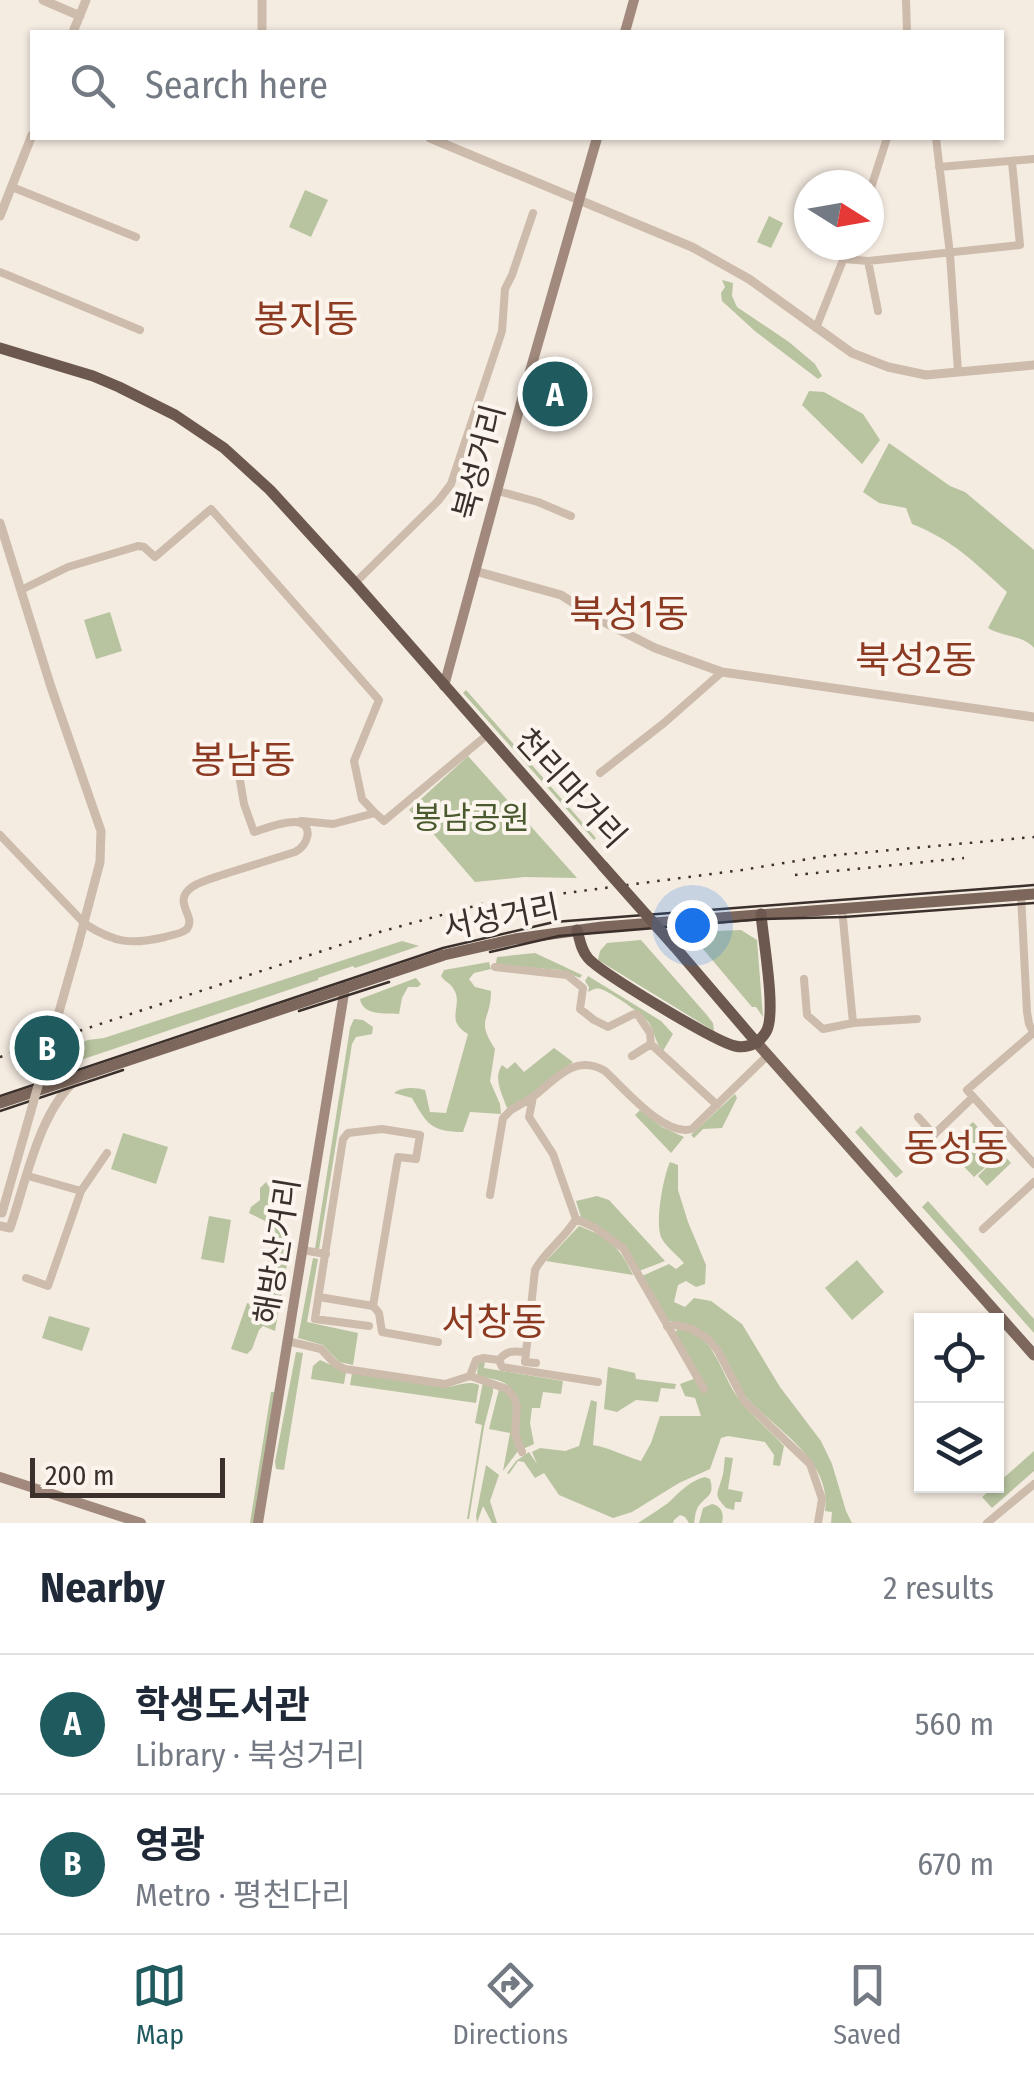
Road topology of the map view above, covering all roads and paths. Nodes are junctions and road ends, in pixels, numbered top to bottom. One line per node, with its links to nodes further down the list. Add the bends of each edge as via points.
1 (42, 0): 6 (street)
2 (86, 0): 6 (street)
3 (262, 0): 8 (street)
4 (634, 0): 9 (main road)
5 (906, 0): 10 (street)
6 (80, 16): 7 (street)
7 (74, 30)
8 (262, 30)
9 (626, 30)
10 (908, 30)
11 (30, 140): 20 (street)
12 (435, 140): 21 (street)
13 (596, 140): 21 (main road, 북성거리)
14 (886, 140): 19 (street)
15 (936, 140): 18 (street)
16 (1034, 160): 17 (street)
17 (1012, 162): 18 (street); 25 (street, via 1020,246)
18 (939, 168): 25 (street)
19 (877, 170)
20 (12, 186): 23 (street); 24 (street)
21 (580, 200): 31 (street, via 721,262); 36 (main road, 북성거리)
22 (533, 213): 40 (street, via 451,484)
23 (0, 216)
24 (136, 237)
25 (950, 254): 28 (street); 35 (street)
26 (844, 260): 31 (street)
27 (852, 260): 28 (street)
28 (868, 262): 30 (street)
29 (0, 272): 32 (street)
30 (878, 311)
31 (816, 328): 35 (street, via 888,367)
32 (140, 330)
33 (0, 348): 40 (highway, 천리마거리, via 119,386 200,431 270,490)
34 (1034, 365): 35 (street)
35 (958, 372)
36 (498, 491): 37 (street); 39 (main road, 북성거리)
37 (570, 516)
38 (0, 523): 41 (street)
39 (475, 571): 42 (street, via 561,595 654,648); 43 (main road, 북성거리)
40 (355, 583): 43 (highway, 천리마거리)
41 (21, 590): 48 (street, via 138,546 155,557 211,509 379,700 354,761 362,799); 58 (street, via 102,832)
42 (722, 672): 44 (street); 47 (street)
43 (444, 686): 45 (highway, 천리마거리)
44 (1034, 718)
45 (487, 734): 48 (street, via 384,821); 66 (highway, 천리마거리, bridge)
46 (237, 763): 49 (street, via 254,832)
47 (600, 773)
48 (375, 813): 50 (street)
49 (297, 822): 50 (street); 52 (street)
50 (317, 822): 52 (street)
51 (0, 835): 53 (street)
52 (308, 836): 58 (street, via 303,848 190,888 183,906 188,924 176,934 122,942)
53 (13, 850): 54 (street); 58 (street)
54 (0, 854)
55 (1028, 894): 56 (main road, 서성거리); 65 (street, via 1027,1012)
56 (842, 909): 57 (main road, 서성거리); 64 (street)
57 (761, 914): 59 (main road, 서성거리); 66 (highway, via 770,1009)
58 (85, 924): 88 (street, bridge)
59 (577, 930): 62 (main road, 서성거리, via 444,955); 66 (highway, via 584,953 604,971 734,1046)
60 (495, 967): 67 (street, via 567,975 583,988 580,1009 608,1027 638,1015)
61 (804, 980): 64 (street, via 807,1015 824,1030)
62 (345, 987): 70 (main road, 서성거리); 92 (main road, 해방산거리)
63 (917, 1019): 64 (street)
64 (853, 1023)
65 (1034, 1034): 72 (street, via 968,1090)
66 (758, 1043): 68 (main road, 천리마거리)
67 (651, 1044): 69 (street); 74 (street)
68 (768, 1055): 74 (street); 102 (main road, 천리마거리)
69 (632, 1056)
70 (88, 1073): 73 (main road, 서성거리); 84 (street, via 57,1100)
71 (533, 1097): 74 (street, via 583,1064 605,1071 675,1129 692,1128); 75 (street); 76 (street)
72 (973, 1097): 79 (street); 83 (street)
73 (0, 1104)
74 (717, 1105)
75 (511, 1110): 76 (street); 87 (street, via 501,1122)
76 (530, 1117): 89 (street, via 553,1154)
77 (918, 1117): 79 (street)
78 (420, 1134): 80 (street); 93 (street, via 382,1129 345,1135); 96 (street, via 416,1159 398,1157)
79 (934, 1135): 82 (street)
80 (434, 1136)
81 (106, 1152): 86 (street)
82 (914, 1154)
83 (1034, 1164)
84 (28, 1176): 86 (street); 90 (street, via 10,1228)
85 (1034, 1182): 91 (street)
86 (81, 1191): 94 (street, via 48,1286)
87 (490, 1194)
88 (1, 1215)
89 (576, 1219): 98 (street, via 622,1248); 101 (street, via 535,1270)
90 (0, 1226)
91 (983, 1229)
92 (302, 1250): 93 (street); 99 (main road, 해방산거리)
93 (326, 1254): 95 (street)
94 (26, 1278)
95 (320, 1297): 96 (street); 97 (street, via 315,1319)
96 (373, 1306): 100 (street, via 382,1332)
97 (369, 1326)
98 (667, 1326): 107 (street); 113 (street, via 707,1338 744,1400 810,1464 822,1499)
99 (287, 1342): 105 (street, via 321,1350 345,1368 445,1384); 112 (main road, 해방산거리)
100 (438, 1342)
101 (526, 1352): 103 (street); 104 (street, via 525,1362)
102 (1034, 1355)
103 (499, 1360): 105 (street, via 476,1360); 106 (street, via 502,1367)
104 (536, 1364)
105 (470, 1376): 108 (street, via 514,1397)
106 (598, 1382)
107 (704, 1389)
108 (522, 1452)
109 (0, 1477): 111 (main road)
110 (1034, 1484): 114 (street)
111 (142, 1523)
112 (258, 1523)
113 (818, 1523)
114 (987, 1523)

